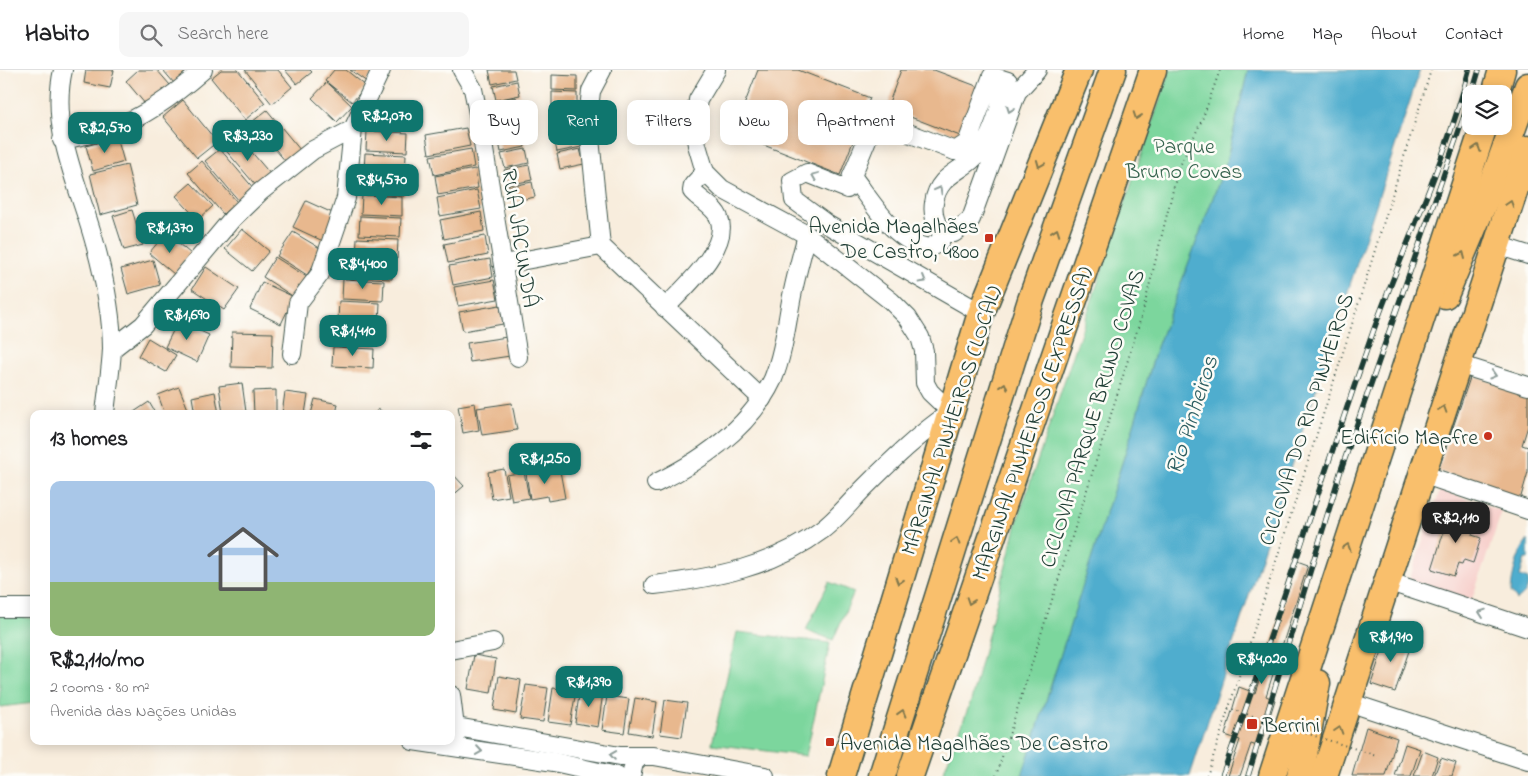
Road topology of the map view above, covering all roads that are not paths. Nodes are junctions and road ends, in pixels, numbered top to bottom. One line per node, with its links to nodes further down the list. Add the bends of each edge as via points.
1 (63, 70): 16 (street)
2 (203, 70): 16 (street, via 130,121 98,133)
3 (381, 70): 14 (street)
4 (462, 70): 27 (street, RUA JACUNDÁ, via 473,88)
5 (602, 70): 25 (street, via 591,91 588,119)
6 (716, 70): 20 (street, via 698,100 694,126 696,146)
7 (1038, 70): 22 (street, one-way to 22, via 1017,92 971,219 954,233)
8 (1079, 70): 29 (highway, MARGINAL PINHEIROS (LOCAL), one-way to 29)
9 (1113, 70): 62 (highway, one-way to 9, via 1031,300)
10 (1153, 70): 63 (highway, MARGINAL PINHEIROS (EXPRESSA), one-way to 63)
11 (1502, 70): 12 (highway)
12 (1497, 85)
13 (1528, 86): 35 (highway, one-way to 13, via 1467,245)
14 (353, 129): 30 (street, via 314,150 260,192 232,219 142,325); 31 (street, via 346,198 320,274 298,303)
15 (1481, 135): 35 (highway, one-way to 15)
16 (62, 140): 30 (street, via 96,244 108,306)
17 (1528, 149): 24 (highway, one-way to 17)
18 (955, 151): 19 (street); 19 (street, via 967,144 992,76 1008,81 981,151); 21 (street, via 875,120)
19 (960, 168): 22 (street, one-way to 19, via 935,222 936,191)
20 (705, 172): 23 (street, via 722,189); 28 (street, via 693,184 692,190 719,218 718,242 710,258)
21 (852, 176): 22 (street, via 899,235 915,246 929,248 940,242); 29 (street, one-way to 29, via 847,189 807,173 792,181 794,200 828,225)
22 (942, 233)
23 (807, 235): 36 (street, via 795,278 786,335); 38 (street, via 908,318 920,337 924,351 924,383)
24 (1497, 245): 26 (street); 33 (highway)
25 (601, 246): 27 (street); 28 (street)
26 (1528, 255)
27 (504, 264): 32 (street, RUA JACUNDÁ)
28 (665, 308): 36 (street)
29 (981, 313): 38 (highway, MARGINAL PINHEIROS (LOCAL))
30 (112, 349): 37 (street)
31 (292, 354)
32 (518, 357)
33 (1458, 364): 34 (street, one-way to 34); 39 (highway, one-way to 33)
34 (1528, 386)
35 (1397, 394): 44 (highway, one-way to 35)
36 (762, 399): 40 (street, via 743,423 713,450 682,471)
37 (105, 410)
38 (950, 412): 43 (street, via 890,462 823,529 798,545 745,569); 58 (highway, MARGINAL PINHEIROS (LOCAL), one-way to 58)
39 (1422, 474): 41 (street); 42 (highway)
40 (656, 483)
41 (1528, 510)
42 (1388, 581): 47 (street, one-way to 42); 50 (highway)
43 (654, 585)
44 (1332, 594): 64 (highway); 65 (highway)
45 (0, 608): 46 (street)
46 (30, 608)
47 (1528, 628)
48 (493, 642): 49 (street)
49 (455, 649)
50 (1348, 702): 56 (street); 66 (highway, one-way to 50)
51 (455, 726): 55 (street, one-way to 51, via 620,756)
52 (455, 733): 54 (street)
53 (438, 745): 54 (street)
54 (457, 748): 59 (street, one-way to 59, via 554,762)
55 (640, 756): 57 (street); 60 (street, via 634,763)
56 (1528, 762)
57 (668, 768): 61 (street)
58 (836, 774)
59 (617, 776)
60 (631, 776)
61 (765, 776)
62 (882, 776)
63 (910, 776)
64 (1272, 776)
65 (1300, 776)
66 (1324, 776)

